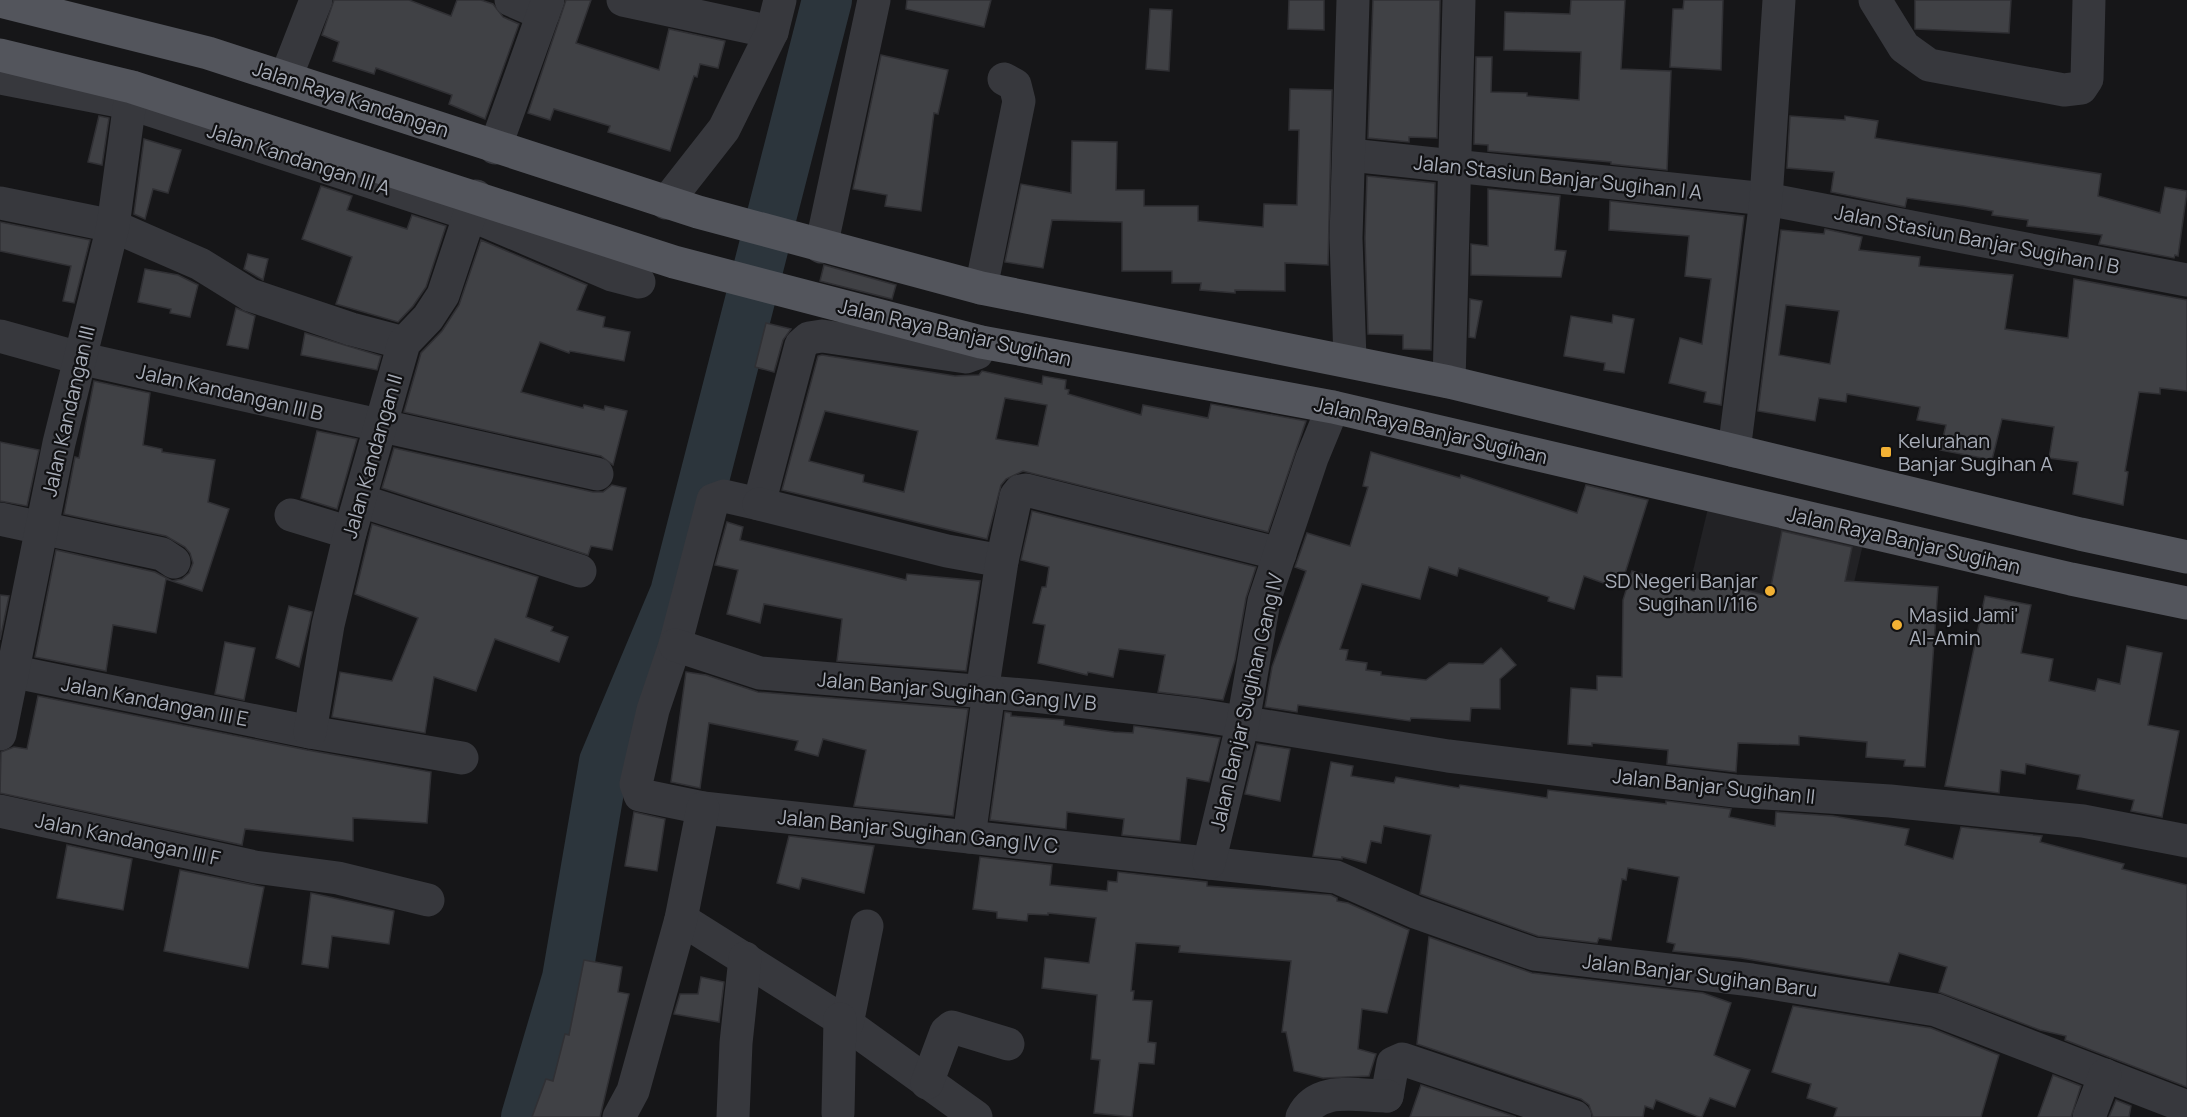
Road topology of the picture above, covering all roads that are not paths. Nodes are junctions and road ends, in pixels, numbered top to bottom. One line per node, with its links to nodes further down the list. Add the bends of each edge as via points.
1 (316, 0): 15 (street)
2 (511, 0): 12 (street)
3 (623, 0): 13 (street)
4 (780, 0): 13 (street)
5 (874, 0): 27 (street)
6 (1353, 0): 20 (street)
7 (1459, 0): 21 (street)
8 (1779, 0): 22 (street)
9 (1875, 0): 10 (street, via 1904,47 1929,65 2064,90 2081,88 2086,79)
10 (2089, 0)
11 (0, 1): 15 (main road, Jalan Raya Kandangan, via 168,42)
12 (546, 7): 19 (street)
13 (772, 32): 24 (street, via 724,129)
14 (0, 55): 18 (main road)
15 (286, 77): 19 (main road, Jalan Raya Kandangan)
16 (0, 78): 18 (street)
17 (1004, 79): 30 (street, via 1015,85 1019,101)
18 (130, 95): 25 (main road); 26 (street, Jalan Kandangan III)
19 (495, 147): 24 (main road, Jalan Raya Kandangan)
20 (1350, 155): 21 (street, Jalan Stasiun Banjar Sugihan I A); 35 (street, via 1346,238)
21 (1456, 168): 22 (street, Jalan Stasiun Banjar Sugihan I A); 36 (street)
22 (1766, 199): 28 (street, Jalan Stasiun Banjar Sugihan I B); 39 (street)
23 (0, 203): 26 (street)
24 (666, 203): 27 (main road, Jalan Raya Kandangan)
25 (472, 205): 29 (street, via 612,275); 32 (main road, Jalan Raya Banjar Sugihan); 33 (street, Jalan Kandangan II, via 443,295)
26 (113, 226): 33 (street, via 200,264 250,295); 34 (street, Jalan Kandangan III)
27 (821, 247): 30 (main road)
28 (2187, 280)
29 (639, 282)
30 (981, 288): 35 (main road)
31 (0, 336): 34 (street, Jalan Kandangan III B)
32 (981, 342): 37 (main road, Jalan Raya Banjar Sugihan); 42 (street, via 977,353 966,357 822,336 805,341)
33 (404, 343): 38 (street, Jalan Kandangan II)
34 (79, 358): 38 (street, Jalan Kandangan III B); 45 (street, Jalan Kandangan III)
35 (1350, 360): 36 (main road)
36 (1449, 382): 39 (main road)
37 (1333, 407): 48 (street, Jalan Banjar Sugihan Gang IV); 53 (main road, Jalan Raya Banjar Sugihan)
38 (381, 426): 40 (street, Jalan Kandangan III B); 41 (street, Jalan Kandangan II)
39 (1734, 451): 47 (main road)
40 (597, 474)
41 (361, 501): 46 (street, Jalan Kandangan II); 52 (street)
42 (759, 504): 50 (street); 55 (street, via 724,496 713,500)
43 (291, 515): 46 (street)
44 (0, 519): 45 (street)
45 (41, 527): 51 (street, via 162,554); 56 (street, Jalan Kandangan III)
46 (350, 533): 59 (street, Jalan Kandangan II, via 328,625)
47 (2080, 534): 49 (main road); 53 (main road)
48 (1280, 554): 50 (street, via 1026,490 1016,496); 58 (street, Jalan Banjar Sugihan Gang IV, via 1264,601)
49 (2187, 557)
50 (1002, 561): 57 (street)
51 (174, 562)
52 (580, 571)
53 (2071, 579): 54 (main road, Jalan Raya Banjar Sugihan)
54 (2187, 603)
55 (675, 645): 57 (street, Jalan Banjar Sugihan Gang IV B, via 760,673); 62 (street, Jalan Banjar Sugihan Gang IV C, via 653,710 636,784 640,795)
56 (7, 671): 59 (street, Jalan Kandangan III E); 60 (street, Jalan Kandangan III)
57 (985, 692): 58 (street, Jalan Banjar Sugihan Gang IV B); 64 (street)
58 (1243, 722): 65 (street, Jalan Banjar Sugihan II, via 1459,758 1735,791 1890,801 2083,821); 66 (street, Jalan Banjar Sugihan Gang IV)
59 (310, 732): 61 (street, Jalan Kandangan III E)
60 (0, 734)
61 (462, 758)
62 (703, 808): 64 (street, Jalan Banjar Sugihan Gang IV C); 68 (street)
63 (0, 811): 67 (street, Jalan Kandangan III F, via 255,867 338,878)
64 (969, 837): 66 (street, Jalan Banjar Sugihan Gang IV C)
65 (2187, 841)
66 (1209, 863): 73 (street, Jalan Banjar Sugihan Baru, via 1336,878 1415,912 1534,954 1752,980 1936,1010)
67 (428, 900)
68 (681, 919): 70 (street); 78 (street, via 633,1091)
69 (867, 926): 71 (street)
70 (745, 958): 71 (street); 79 (street, via 736,1043)
71 (843, 1021): 74 (street); 77 (street)
72 (1008, 1044): 74 (street, via 952,1027 946,1032)
73 (2105, 1075): 76 (street, Jalan Banjar Sugihan Baru); 83 (street)
74 (934, 1097): 80 (street)
75 (1394, 1106): 81 (street, via 1319,1097 1308,1105); 82 (street, via 1393,1063 1402,1059)
76 (2187, 1107)
77 (838, 1113)
78 (619, 1117)
79 (734, 1117)
80 (976, 1117)
81 (1302, 1117)
82 (1575, 1117)
83 (2090, 1117)

